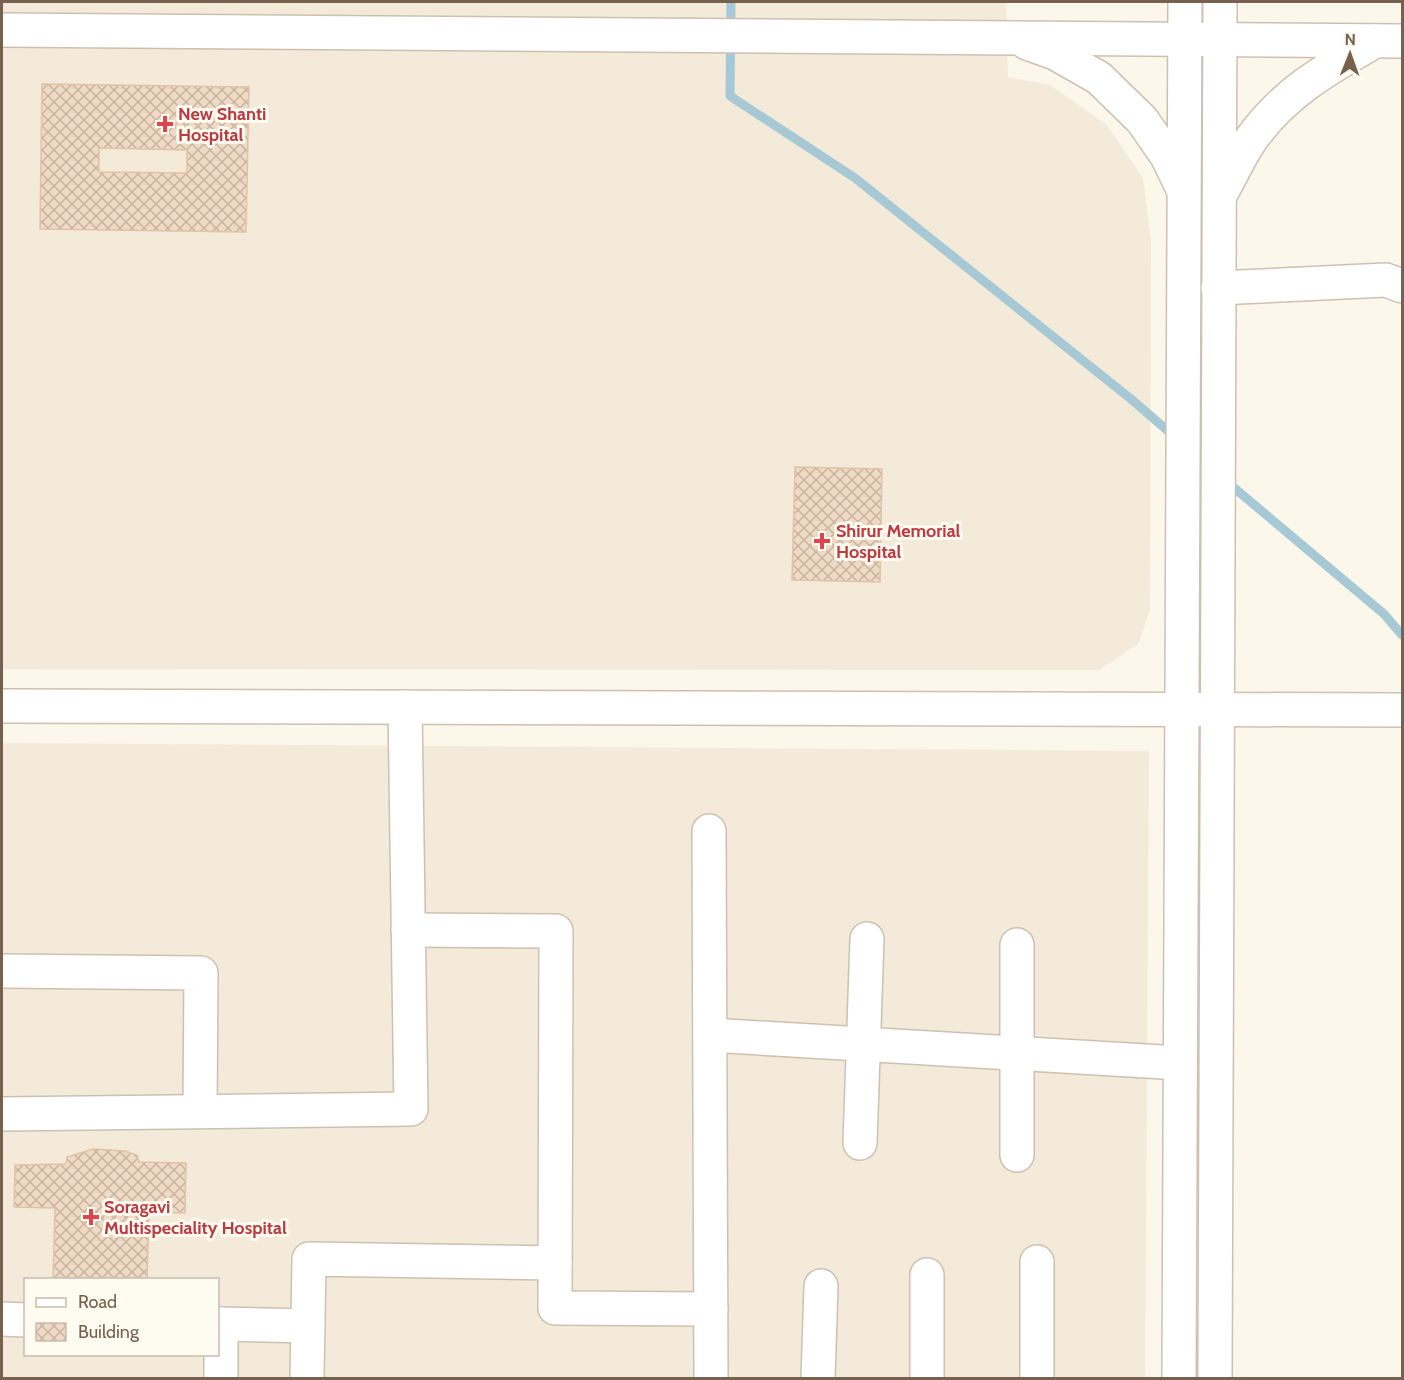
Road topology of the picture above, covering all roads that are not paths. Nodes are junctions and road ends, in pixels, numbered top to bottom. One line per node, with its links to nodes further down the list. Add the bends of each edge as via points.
1 (1185, 2): 5 (street)
2 (1220, 2): 6 (street)
3 (2, 30): 4 (street)
4 (1012, 38): 5 (street); 8 (street, via 1055,53 1099,78 1142,120 1167,156)
5 (1184, 39): 6 (street); 8 (street)
6 (1220, 39): 7 (street); 9 (street)
7 (1389, 41): 9 (street, via 1323,71 1278,105 1251,139)
8 (1184, 191): 14 (street)
9 (1219, 196): 11 (street)
10 (1402, 286): 11 (street, via 1386,280)
11 (1218, 288): 15 (street)
12 (2, 706): 13 (street)
13 (405, 707): 14 (street); 18 (street)
14 (1182, 709): 15 (street); 25 (street)
15 (1217, 709): 16 (street); 46 (street)
16 (1395, 710)
17 (710, 831): 22 (street)
18 (408, 930): 26 (street, via 411,1108); 31 (street, via 556,931)
19 (867, 939): 23 (street)
20 (1017, 945): 24 (street)
21 (2, 971): 26 (street, via 201,973)
22 (710, 1035): 23 (street); 34 (street)
23 (863, 1044): 24 (street); 28 (street)
24 (1017, 1053): 25 (street); 29 (street)
25 (1180, 1063): 45 (street)
26 (200, 1111): 27 (street)
27 (2, 1114)
28 (860, 1143)
29 (1017, 1155)
30 (1037, 1262): 44 (street)
31 (555, 1263): 34 (street, via 555,1308); 38 (street, via 309,1259)
32 (927, 1275): 43 (street)
33 (821, 1286): 42 (street)
34 (711, 1309): 41 (street)
35 (2, 1319): 36 (street)
36 (24, 1320)
37 (220, 1324): 38 (street); 39 (street)
38 (308, 1326): 40 (street)
39 (221, 1378)
40 (307, 1378)
41 (711, 1378)
42 (818, 1378)
43 (927, 1378)
44 (1037, 1378)
45 (1179, 1378)
46 (1215, 1378)

